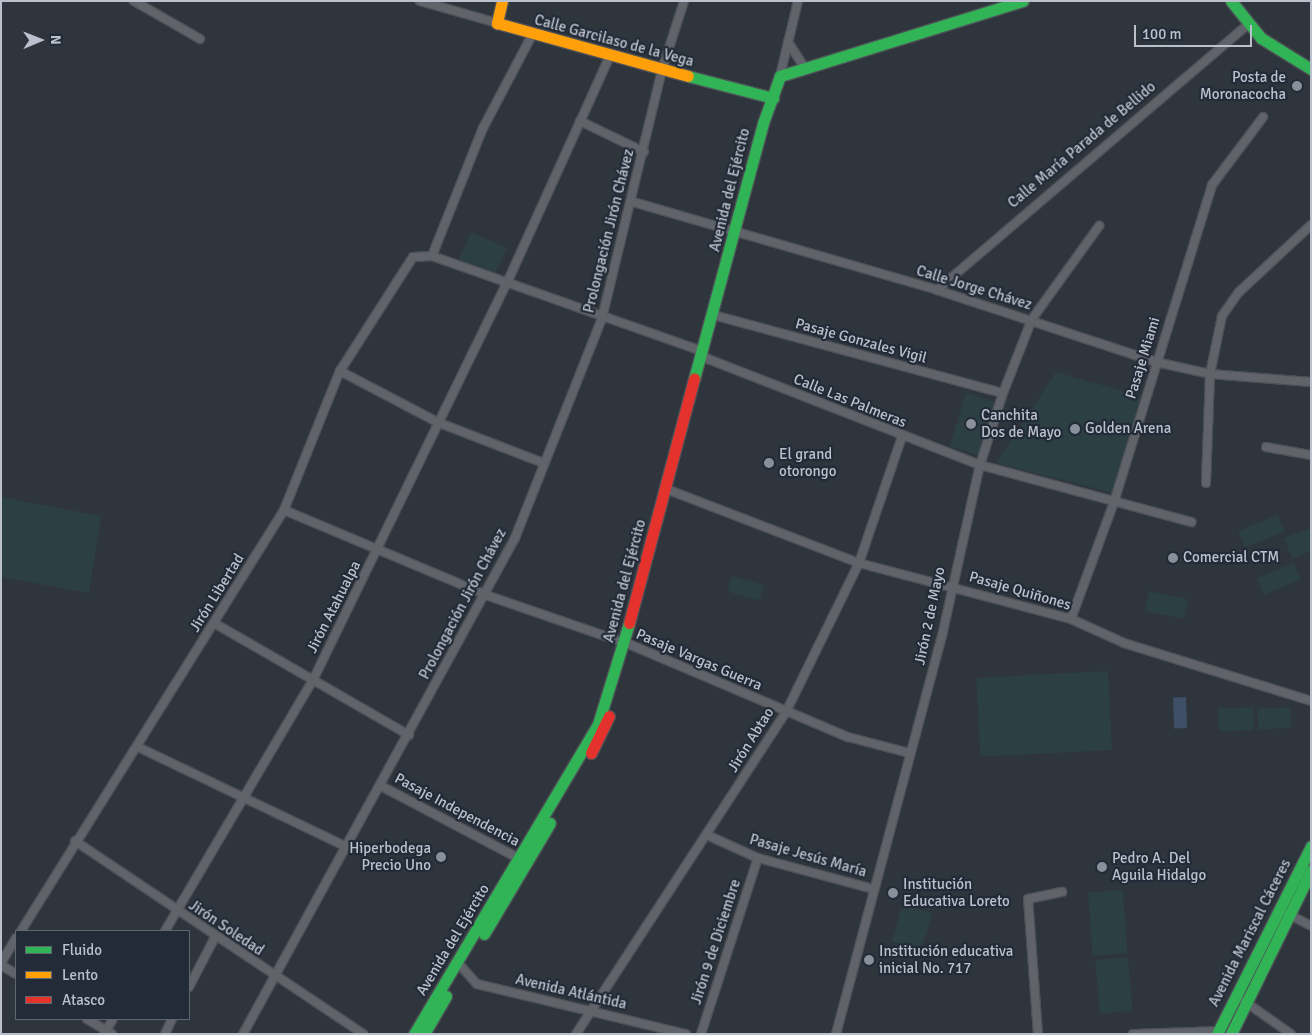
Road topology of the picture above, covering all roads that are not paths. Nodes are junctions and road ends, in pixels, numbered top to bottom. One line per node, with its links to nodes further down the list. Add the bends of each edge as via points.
1 (134, 1): 11 (street)
2 (420, 1): 8 (street, Calle Garcilaso de la Vega)
3 (502, 1): 8 (main road)
4 (684, 1): 16 (street, Prolongación Jirón Chávez)
5 (798, 1): 12 (street)
6 (1023, 1): 14 (main road)
7 (1231, 1): 9 (main road)
8 (497, 22): 10 (main road, Calle Garcilaso de la Vega)
9 (1247, 25): 15 (main road); 28 (street, Calle María Parada de Bellido)
10 (532, 35): 13 (main road, Calle Garcilaso de la Vega); 26 (street, via 483,128)
11 (200, 39)
12 (788, 40): 14 (street, via 793,54); 17 (street)
13 (610, 56): 16 (main road, Calle Garcilaso de la Vega); 20 (street, Jirón Atahualpa)
14 (806, 68): 17 (main road)
15 (1311, 69)
16 (662, 70): 18 (main road, Calle Garcilaso de la Vega); 21 (street, Prolongación Jirón Chávez)
17 (780, 76): 18 (main road, Avenida del Ejército)
18 (773, 98): 25 (main road, Avenida del Ejército)
19 (1263, 117): 33 (street, Pasaje Miami, via 1212,186)
20 (580, 121): 21 (street); 27 (street, Jirón Atahualpa)
21 (644, 152): 22 (street, Prolongación Jirón Chávez)
22 (632, 202): 25 (street, Calle Jorge Chávez); 30 (street, Prolongación Jirón Chávez)
23 (1311, 225): 35 (street, via 1230,300 1222,316)
24 (1099, 226): 31 (street, Jirón 2 de Mayo, via 1056,279)
25 (738, 233): 28 (street, Calle Jorge Chávez); 29 (main road, Avenida del Ejército)
26 (432, 256): 27 (street, Calle Las Palmeras); 34 (street, Jirón Libertad, via 413,257)
27 (506, 285): 30 (street, Calle Las Palmeras); 38 (street, Jirón Atahualpa)
28 (937, 290): 31 (street, Calle Jorge Chávez)
29 (716, 316): 32 (main road, Avenida del Ejército); 37 (street, Pasaje Gonzales Vigil)
30 (602, 318): 32 (street, Calle Las Palmeras); 42 (street, Prolongación Jirón Chávez)
31 (1032, 320): 33 (street, Calle Jorge Chávez); 37 (street, Jirón 2 de Mayo)
32 (705, 356): 39 (street, Calle Las Palmeras); 45 (main road, Avenida del Ejército)
33 (1156, 362): 35 (street, Calle Jorge Chávez); 46 (street, Pasaje Miami)
34 (340, 371): 38 (street); 47 (street, Jirón Libertad)
35 (1210, 374): 36 (street, Calle Jorge Chávez); 44 (street)
36 (1311, 382)
37 (1003, 393): 43 (street, Jirón 2 de Mayo)
38 (437, 422): 42 (street); 49 (street, Jirón Atahualpa)
39 (902, 437): 43 (street, Calle Las Palmeras); 50 (street, Jirón Abtao)
40 (1266, 447): 41 (street)
41 (1311, 455)
42 (543, 463): 52 (street, Prolongación Jirón Chávez, via 515,538)
43 (980, 464): 46 (street, Calle Las Palmeras); 51 (street, Jirón 2 de Mayo)
44 (1206, 483)
45 (669, 490): 50 (street, Pasaje Quiñones); 55 (main road, Avenida del Ejército)
46 (1114, 502): 48 (street, Calle Las Palmeras); 53 (street, Pasaje Miami)
47 (284, 510): 49 (street, Pasaje Vargas Guerra); 54 (street, Jirón Libertad)
48 (1191, 522)
49 (378, 551): 52 (street, Pasaje Vargas Guerra); 56 (street, Jirón Atahualpa)
50 (859, 563): 51 (street, Pasaje Quiñones); 58 (street, Jirón Abtao)
51 (950, 585): 53 (street, Pasaje Quiñones); 61 (street, Jirón 2 de Mayo, via 942,636)
52 (486, 595): 55 (street, Pasaje Vargas Guerra); 59 (street, Prolongación Jirón Chávez)
53 (1071, 619): 57 (street, Pasaje Quiñones, via 1124,643)
54 (214, 623): 56 (street); 60 (street, Jirón Libertad)
55 (627, 644): 58 (street, Pasaje Vargas Guerra); 69 (main road, Avenida del Ejército, via 598,724); 71 (main road, Avenida del Ejército, via 602,735)
56 (314, 678): 59 (street); 63 (street, Jirón Atahualpa)
57 (1311, 701)
58 (786, 712): 61 (street, Pasaje Vargas Guerra, via 848,738); 64 (street, Jirón Abtao)
59 (409, 735): 62 (street, Prolongación Jirón Chávez)
60 (138, 747): 63 (street); 65 (street, Jirón Libertad)
61 (909, 753): 72 (street, Jirón 2 de Mayo)
62 (381, 786): 66 (street, Prolongación Jirón Chávez); 69 (street, Pasaje Independencia)
63 (243, 799): 66 (street); 74 (street, Jirón Atahualpa)
64 (707, 836): 68 (street, Pasaje Jesús María); 88 (street, Jirón Abtao)
65 (75, 841): 74 (street, Jirón Soledad); 77 (street, Jirón Libertad)
66 (345, 846): 84 (street, Prolongación Jirón Chávez)
67 (1311, 846): 75 (main road, Avenida Mariscal Cáceres)
68 (758, 858): 72 (street, Pasaje Jesús María); 101 (street, Jirón 9 de Diciembre)
69 (520, 859): 71 (main road, Avenida del Ejército)
70 (1311, 871): 75 (main road, Avenida Mariscal Cáceres)
71 (512, 879): 82 (main road, Avenida del Ejército)
72 (874, 889): 102 (street, Jirón 2 de Mayo)
73 (1062, 892): 103 (street, via 1028,900)
74 (177, 912): 78 (street, Jirón Atahualpa); 79 (street, Jirón Soledad)
75 (1284, 912): 76 (street); 86 (main road, Avenida Mariscal Cáceres); 87 (main road, Avenida Mariscal Cáceres)
76 (1311, 926)
77 (21, 930)
78 (166, 930)
79 (215, 937): 84 (street, Jirón Soledad); 85 (street)
80 (15, 940): 81 (street)
81 (1, 964): 83 (street)
82 (460, 966): 88 (street, Avenida Atlántida, via 477,984); 97 (main road, Avenida del Ejército); 98 (main road, Avenida del Ejército)
83 (15, 973)
84 (274, 976): 95 (street, Prolongación Jirón Chávez); 96 (street, Jirón Soledad)
85 (190, 985)
86 (1235, 998): 87 (street); 92 (main road, Avenida Mariscal Cáceres)
87 (1246, 1002): 105 (main road, Avenida Mariscal Cáceres); 106 (street)
88 (590, 1010): 99 (street, Jirón Abtao); 100 (street, Avenida Atlántida)
89 (88, 1020): 93 (street)
90 (113, 1020): 93 (street)
91 (171, 1020): 94 (street)
92 (1217, 1032): 104 (street)
93 (108, 1033)
94 (164, 1034)
95 (243, 1034)
96 (363, 1034)
97 (414, 1034)
98 (424, 1034)
99 (576, 1034)
100 (686, 1034)
101 (701, 1034)
102 (836, 1034)
103 (1038, 1034)
104 (1133, 1034)
105 (1231, 1034)
106 (1291, 1034)

